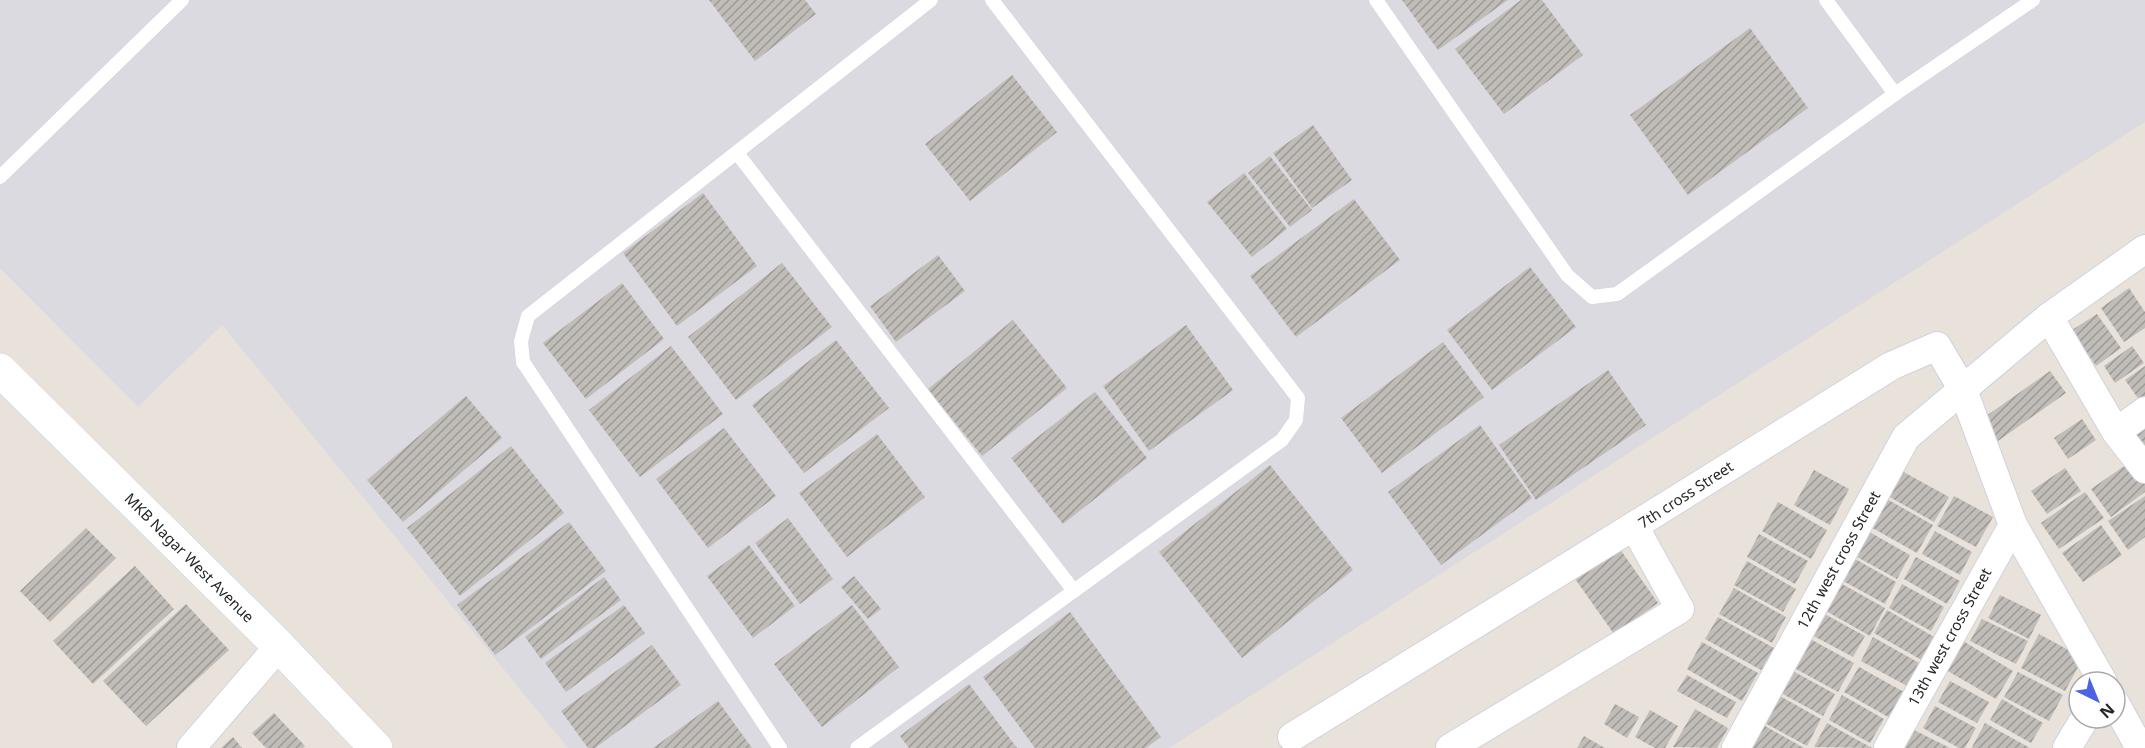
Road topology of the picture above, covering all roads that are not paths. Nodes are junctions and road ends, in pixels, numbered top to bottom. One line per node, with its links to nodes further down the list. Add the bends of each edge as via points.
1 (182, 0): 9 (lane)
2 (931, 0): 8 (lane)
3 (992, 0): 19 (lane, via 1298,398 1296,420 1282,440)
4 (1376, 0): 7 (lane, via 1568,275 1592,297 1617,294)
5 (1826, 0): 7 (lane)
6 (2033, 0): 7 (lane)
7 (1895, 94)
8 (737, 153): 19 (lane); 27 (lane, via 528,316 521,341 523,362)
9 (0, 177)
10 (2145, 249): 11 (street, 12th west cross Street)
11 (2049, 317): 13 (street, 12th west cross Street); 15 (street)
12 (0, 370): 20 (main road, MKB Nagar West Avenue)
13 (1962, 390): 17 (street); 18 (street, 7th cross Street, via 1937,346 1891,366); 30 (street, 12th west cross Street, via 1906,437)
14 (2145, 411): 15 (street)
15 (2116, 432): 16 (street)
16 (2145, 469)
17 (2013, 525): 21 (street); 31 (street, 13th west cross Street)
18 (1634, 526): 24 (street); 29 (street, 7th cross Street, via 1680,609)
19 (1074, 591): 28 (lane)
20 (279, 646): 25 (street); 26 (main road, MKB Nagar West Avenue)
21 (2096, 670)
22 (2127, 725): 33 (street)
23 (2078, 730): 32 (street)
24 (1288, 744)
25 (191, 748)
26 (376, 748)
27 (780, 748)
28 (857, 748)
29 (1450, 748)
30 (1736, 748)
31 (1888, 748)
32 (2067, 748)
33 (2140, 748)

